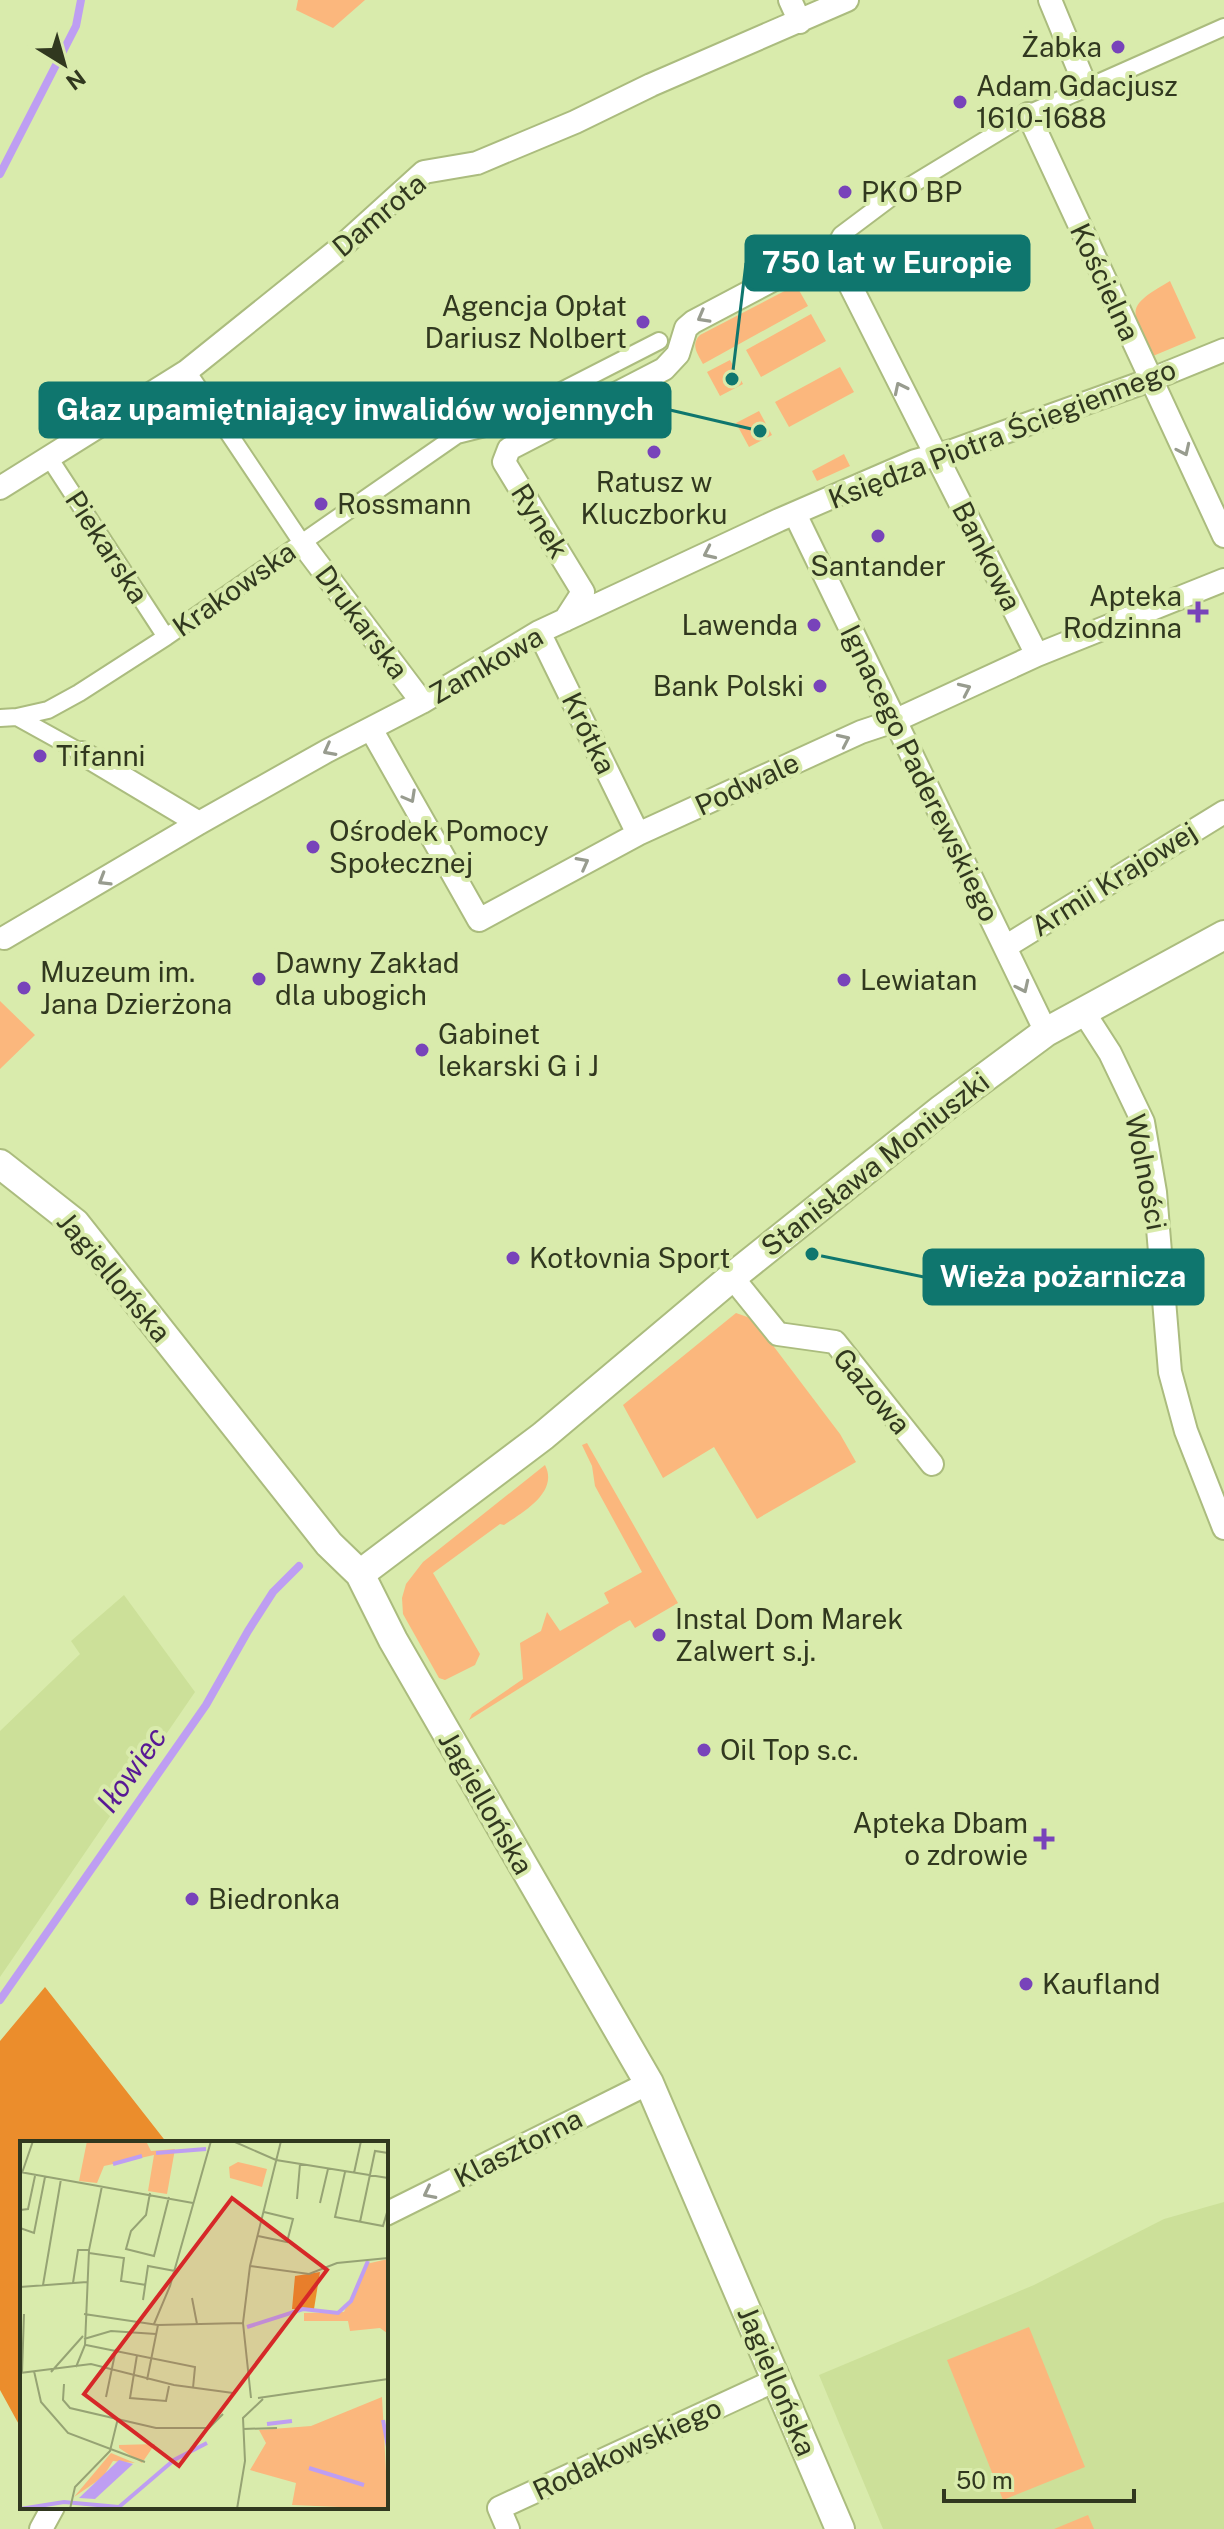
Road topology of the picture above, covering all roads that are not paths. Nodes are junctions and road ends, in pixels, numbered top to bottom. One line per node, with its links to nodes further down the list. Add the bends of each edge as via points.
1 (790, 0): 4 (street)
2 (847, 0): 4 (street, Damrota)
3 (1050, 0): 6 (street)
4 (800, 22): 11 (street, Damrota, via 477,163 424,172 340,248)
5 (1224, 27): 6 (street)
6 (1086, 87): 7 (street)
7 (1028, 114): 8 (street, via 881,198 841,235); 12 (street, Kościelna)
8 (827, 260): 14 (street, one-way to 8, via 845,275); 20 (street, Rynek, one-way to 20, via 814,258 693,322 678,354 664,369 509,449 504,462 583,592)
9 (659, 341): 18 (street, Krakowska, via 493,426 457,435)
10 (1224, 350): 12 (street, Księdza Piotra Ściegiennego)
11 (187, 371): 13 (street, Damrota); 18 (street)
12 (1150, 380): 14 (street, Księdza Piotra Ściegiennego); 17 (street, Kościelna, one-way to 17)
13 (48, 456): 15 (street, Damrota); 22 (street, Piekarska)
14 (937, 457): 16 (street, Księdza Piotra Ściegiennego, via 915,461); 23 (street, Bankowa)
15 (0, 488)
16 (787, 517): 20 (street, Zamkowa, one-way to 20); 26 (street, Ignacego Paderewskiego)
17 (1224, 536)
18 (302, 543): 22 (street, Krakowska); 24 (street, Drukarska)
19 (1224, 580): 23 (street, Podwale)
20 (564, 620): 21 (street, Zamkowa)
21 (539, 632): 24 (street, Zamkowa); 31 (street, Krótka)
22 (166, 637): 25 (street, Krakowska, via 48,710)
23 (1037, 655): 26 (street, Podwale, one-way to 23)
24 (422, 702): 27 (street, Zamkowa)
25 (8, 717): 28 (street)
26 (894, 721): 31 (street, Podwale, one-way to 26); 34 (street, Ignacego Paderewskiego)
27 (371, 729): 30 (street, Zamkowa, one-way to 30); 31 (street, Podwale, one-way to 31, via 479,920)
28 (82, 753): 30 (street)
29 (1224, 812): 34 (street, Armii Krajowej)
30 (199, 823): 33 (street, Zamkowa, one-way to 33)
31 (638, 834)
32 (1224, 935): 35 (street, Stanisława Moniuszki)
33 (4, 938)
34 (1005, 947): 36 (street, Ignacego Paderewskiego, one-way to 36)
35 (1083, 1011): 36 (street, Stanisława Moniuszki); 40 (street, Wolności, via 1143,1122 1155,1192 1170,1372 1186,1431)
36 (1046, 1032): 38 (street, Stanisława Moniuszki)
37 (0, 1164): 41 (street, Jagiellońska, via 75,1223 329,1544)
38 (732, 1277): 39 (street, Gazowa, via 778,1334 835,1342); 41 (street, Stanisława Moniuszki, via 543,1436)
39 (932, 1464)
40 (1224, 1528)
41 (360, 1574): 42 (street, Jagiellońska)
42 (649, 2083): 43 (street, Klasztorna, one-way to 43); 44 (street, Jagiellońska)
43 (388, 2213)
44 (776, 2380): 47 (street, Rodakowskiego, via 499,2508); 48 (street, Jagiellońska)
45 (52, 2509): 46 (street)
46 (41, 2529)
47 (508, 2529)
48 (840, 2529)

